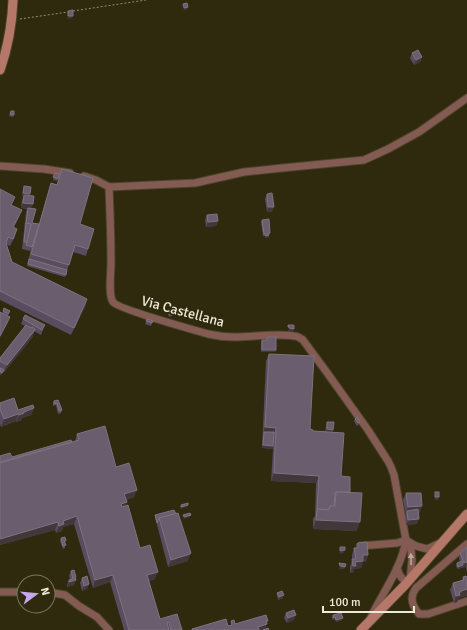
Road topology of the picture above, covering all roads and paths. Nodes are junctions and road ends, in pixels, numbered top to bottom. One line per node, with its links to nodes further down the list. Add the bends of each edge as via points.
1 (13, 0): 3 (main road)
2 (146, 0): 3 (path)
3 (11, 20): 4 (main road)
4 (0, 70)
5 (467, 98): 7 (street, via 418,132 364,160 244,172 195,183)
6 (0, 166): 7 (street, via 74,173)
7 (109, 187): 9 (street, Via Castellana, via 111,289 116,306 208,334 233,337 294,336 303,340 388,461 394,475)
8 (467, 514): 10 (main road)
9 (406, 540): 10 (street, via 427,549); 12 (street); 13 (street, Via Castellana); 14 (street, Via Castellana, one-way to 9, via 412,560)
10 (444, 541): 14 (main road)
11 (467, 544): 18 (street, via 416,588 412,600 415,609 422,615)
12 (360, 546)
13 (397, 568): 14 (street, via 401,578 405,581); 19 (street, Via Castellana)
14 (410, 580): 19 (main road)
15 (0, 592): 16 (street)
16 (16, 592)
17 (56, 593): 20 (street, via 65,595 97,617)
18 (467, 601)
19 (369, 622): 21 (main road)
20 (109, 630)
21 (361, 630)

